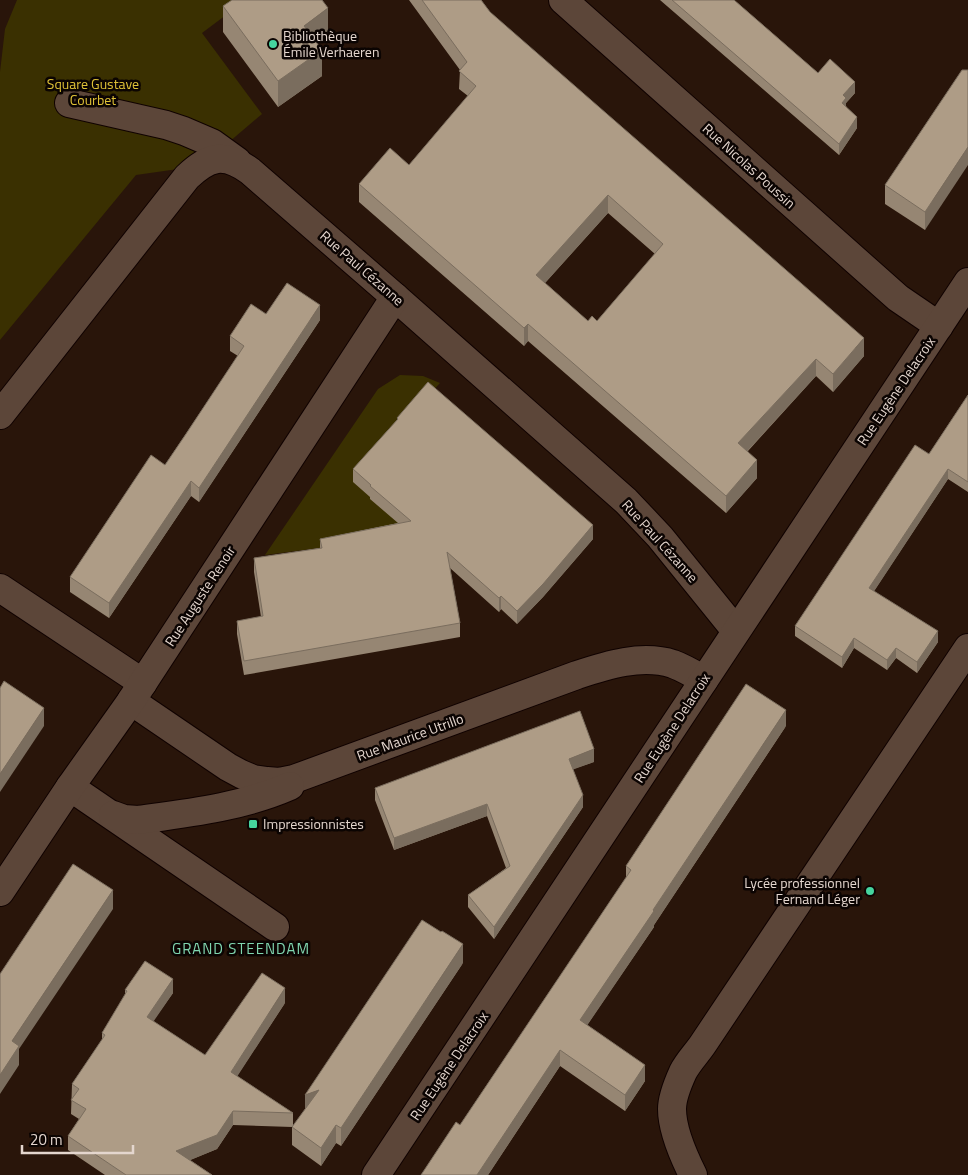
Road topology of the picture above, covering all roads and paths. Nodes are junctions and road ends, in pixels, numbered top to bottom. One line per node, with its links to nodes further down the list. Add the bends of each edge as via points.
1 (563, 0): 6 (street, Rue Nicolas Poussin, via 898,298)
2 (69, 103): 3 (street, via 166,124 212,143)
3 (240, 164): 5 (street, Rue Paul Cézanne); 7 (street, Rue Paul Cézanne, via 230,160 208,160 187,177)
4 (968, 282): 6 (street, Rue Eugène Delacroix)
5 (396, 297): 9 (street, Rue Paul Cézanne, via 626,502 660,538); 12 (street, Rue Auguste Renoir)
6 (939, 326): 9 (street, Rue Eugène Delacroix)
7 (0, 415)
8 (0, 588): 12 (street, Rue Maurice Utrillo)
9 (736, 631): 11 (street, Rue Eugène Delacroix)
10 (968, 648): 19 (street, via 684,1071 672,1110 685,1158)
11 (704, 680): 13 (street, Rue Maurice Utrillo, via 670,664 647,661 620,663 577,675); 18 (street, Rue Eugène Delacroix)
12 (137, 692): 13 (street, Rue Maurice Utrillo, via 228,767 253,779 279,782); 14 (street, Rue Auguste Renoir)
13 (320, 769): 15 (street, via 271,794 234,805 138,820)
14 (70, 787): 15 (street); 16 (street, Rue Auguste Renoir)
15 (111, 814): 17 (street)
16 (0, 892)
17 (275, 927)
18 (376, 1175)
19 (694, 1175)

